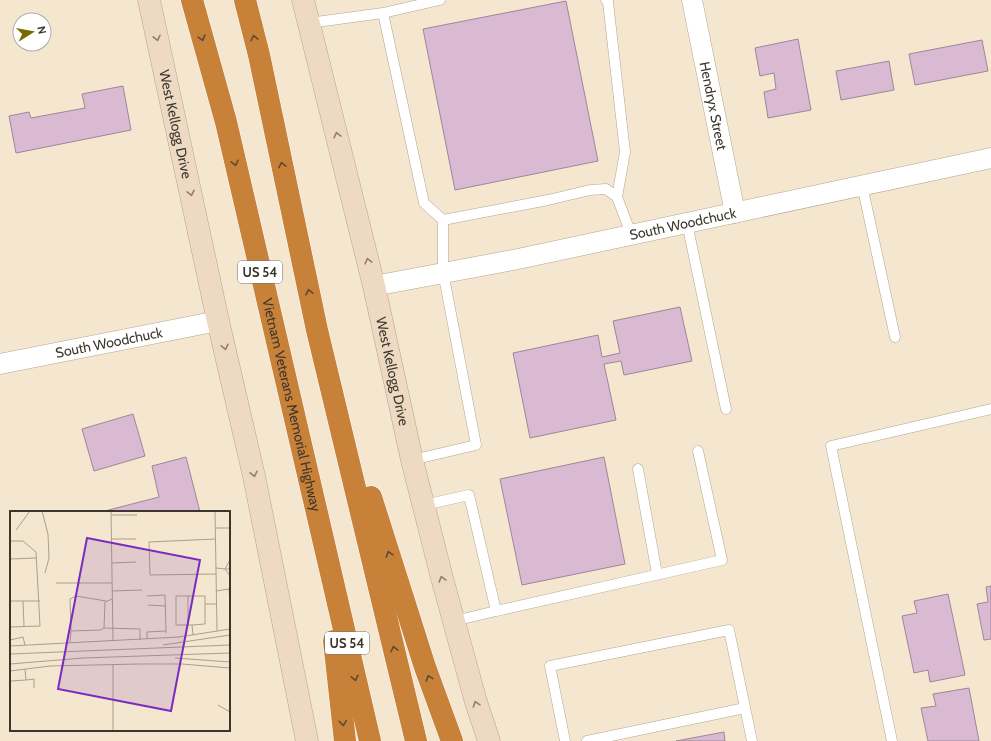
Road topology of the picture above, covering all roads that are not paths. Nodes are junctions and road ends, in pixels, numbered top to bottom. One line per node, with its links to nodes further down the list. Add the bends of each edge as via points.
1 (149, 0): 19 (main road, West Kellogg Drive, one-way to 19)
2 (192, 0): 29 (highway, Vietnam Veterans Memorial Highway / US 54, one-way to 29, via 226,122)
3 (245, 0): 20 (highway, US 54, one-way to 3)
4 (303, 0): 9 (main road, West Kellogg Drive)
5 (440, 0): 8 (lane)
6 (606, 0): 12 (lane, via 625,152)
7 (692, 0): 13 (street, Hendryx Street)
8 (383, 13): 9 (lane); 14 (lane, via 424,203)
9 (309, 23): 18 (main road, West Kellogg Drive, one-way to 9)
10 (991, 158): 11 (street, South Woodchuck)
11 (862, 186): 13 (street, South Woodchuck); 21 (lane)
12 (617, 197): 14 (lane, via 606,189 590,190); 16 (lane)
13 (735, 212): 15 (street, South Woodchuck)
14 (443, 220): 17 (lane)
15 (687, 223): 16 (street, South Woodchuck); 23 (lane)
16 (631, 234): 17 (street, South Woodchuck, via 518,259)
17 (443, 272): 18 (street, South Woodchuck); 26 (lane, via 476,445)
18 (374, 286): 26 (main road, West Kellogg Drive)
19 (218, 320): 22 (street, South Woodchuck); 34 (main road, West Kellogg Drive, one-way to 34, via 254,476)
20 (317, 330): 37 (highway, US 54, one-way to 20); 38 (highway, one-way to 20, via 425,667)
21 (895, 337)
22 (0, 364)
23 (726, 409)
24 (991, 409): 43 (lane, via 831,446)
25 (698, 451): 30 (lane, via 722,560)
26 (412, 460): 28 (main road, West Kellogg Drive)
27 (638, 469): 30 (lane)
28 (424, 505): 31 (lane, via 469,495); 32 (main road, West Kellogg Drive, one-way to 28)
29 (324, 545): 35 (highway, one-way to 35); 36 (highway, Vietnam Veterans Memorial Highway / US 54, one-way to 36)
30 (657, 574): 31 (lane)
31 (496, 611): 32 (lane)
32 (454, 621): 39 (main road, West Kellogg Drive, one-way to 32)
33 (745, 708): 40 (lane, via 729,630 550,666); 41 (lane); 42 (lane)
34 (307, 741)
35 (345, 741)
36 (370, 741)
37 (416, 741)
38 (452, 741)
39 (489, 741)
40 (565, 741)
41 (587, 741)
42 (752, 741)
43 (892, 741)

